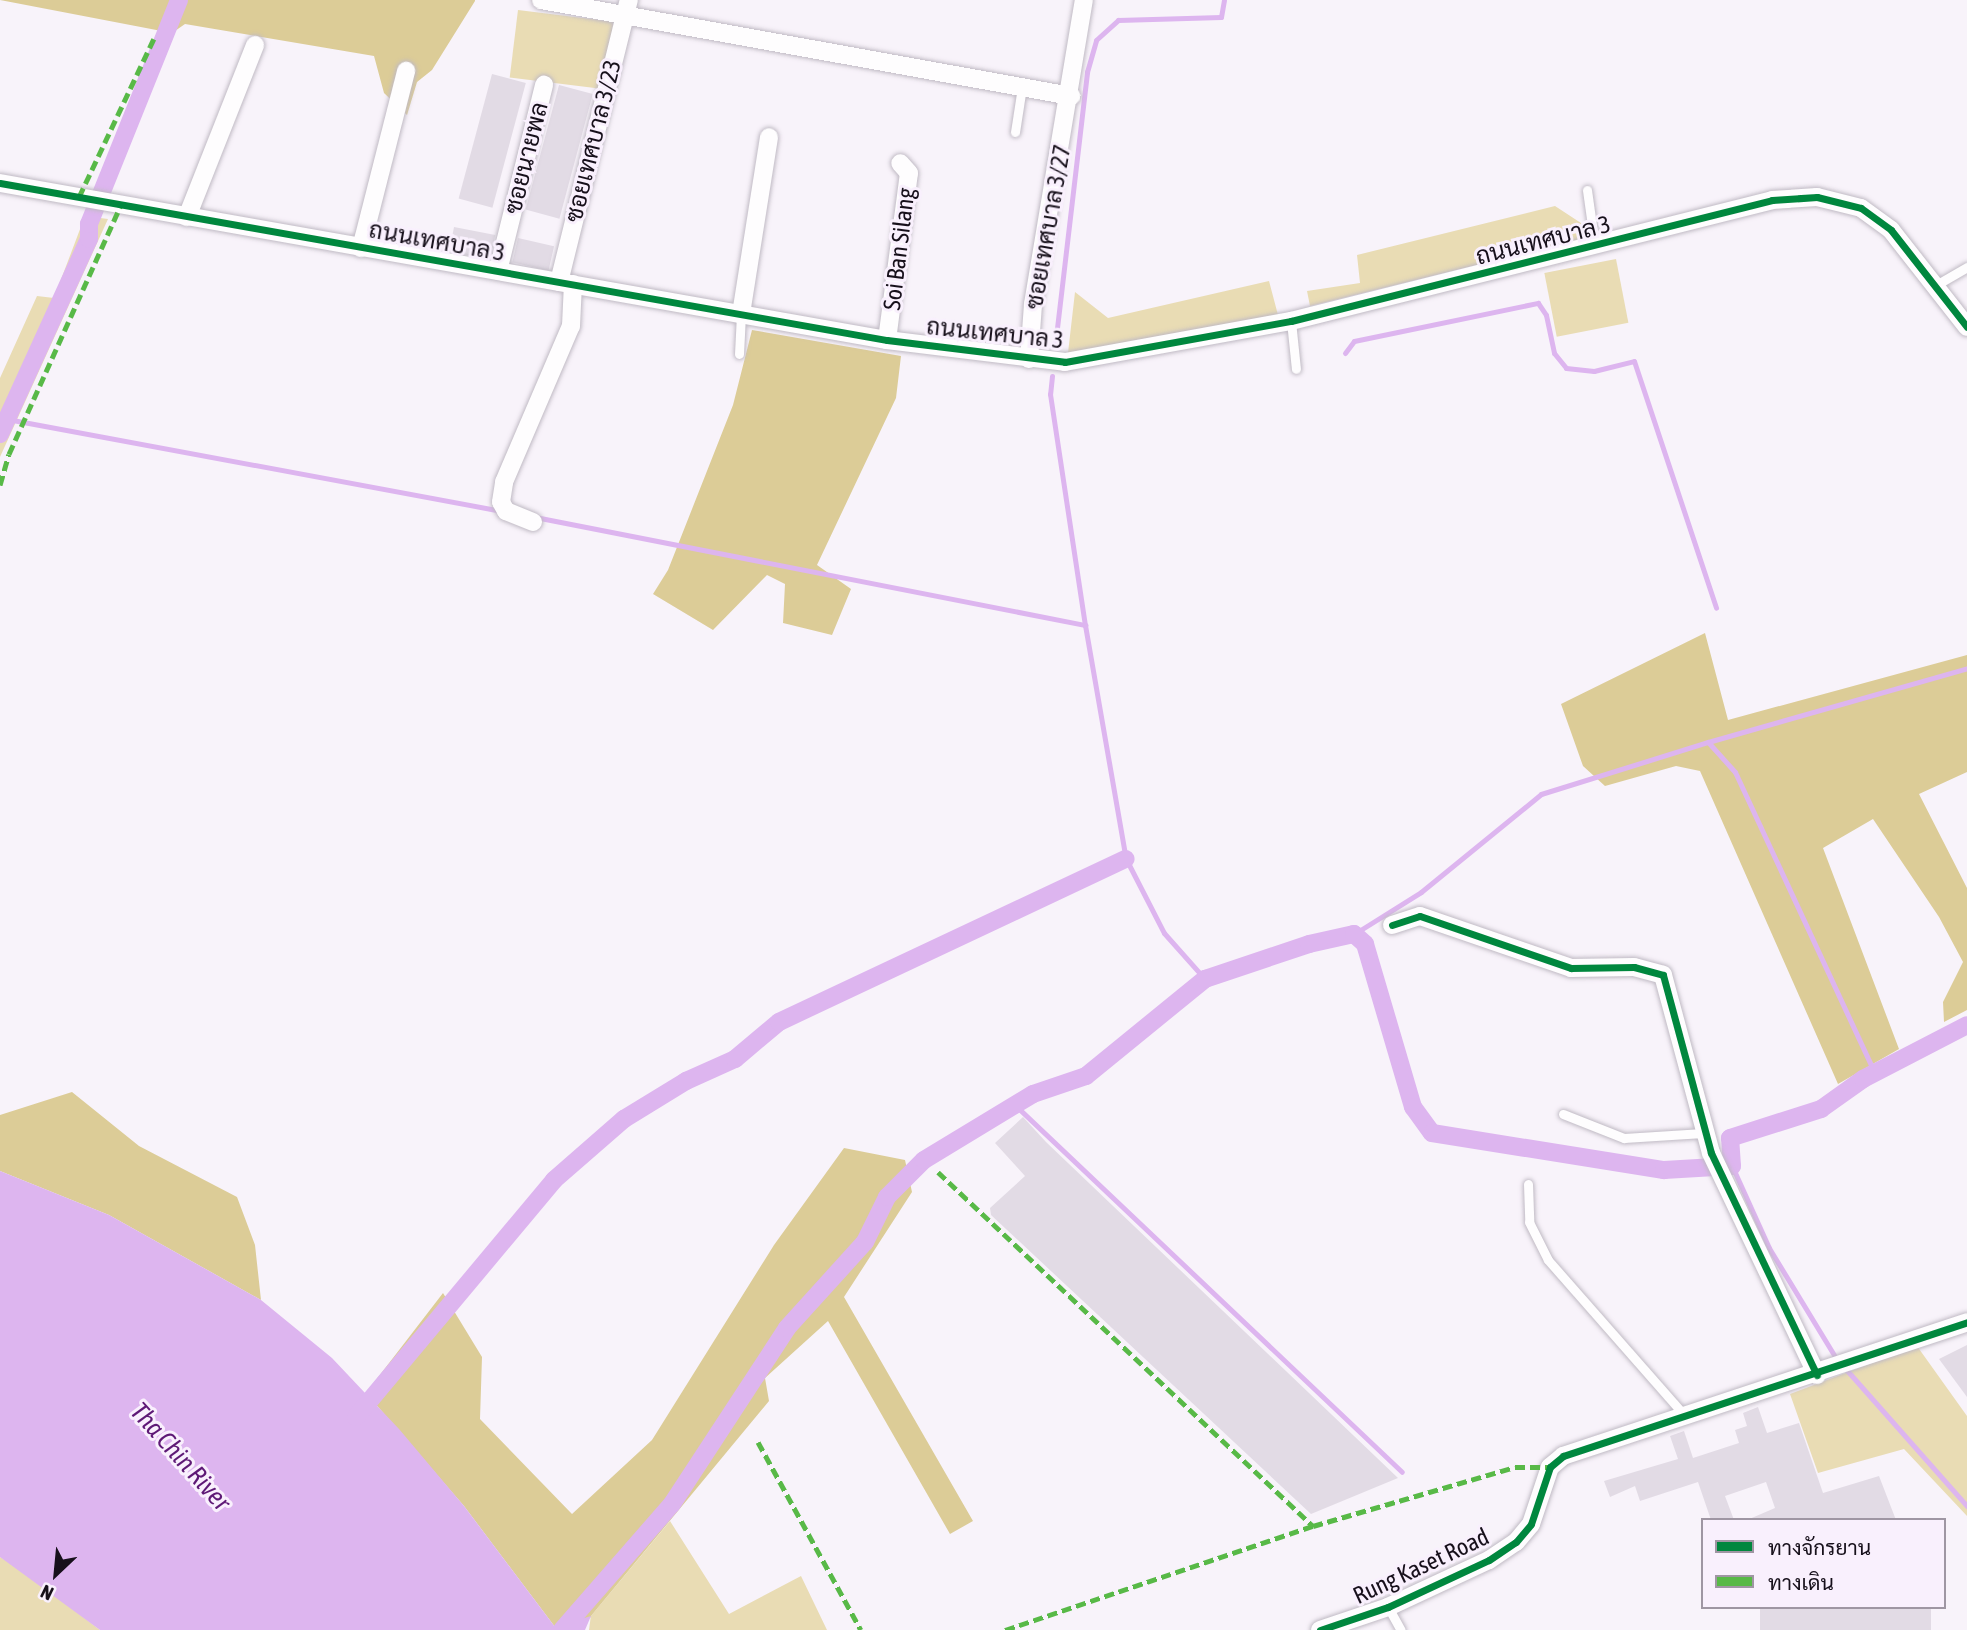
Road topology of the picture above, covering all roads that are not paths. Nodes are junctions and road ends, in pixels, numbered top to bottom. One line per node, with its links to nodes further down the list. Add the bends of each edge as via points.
1 (541, 0): 3 (street)
2 (1084, 0): 8 (street, ซอยเทศบาล 3/27)
3 (627, 6): 7 (street); 19 (street, ซอยเทศบาล 3/23)
4 (255, 45): 14 (street)
5 (406, 71): 16 (street)
6 (544, 85): 18 (street, ซอยนายพล)
7 (1022, 87): 8 (street); 9 (lane)
8 (1071, 96): 26 (street, ซอยเทศบาล 3/27, via 1033,304)
9 (1016, 132)
10 (769, 137): 21 (street)
11 (900, 163): 24 (street, Soi Ban Silang, via 909,173)
12 (0, 183): 14 (street, ถนนเทศบาล 3)
13 (1587, 190): 15 (lane)
14 (187, 217): 16 (street, ถนนเทศบาล 3)
15 (1595, 247): 20 (street, ถนนเทศบาล 3, via 1772,200 1817,197 1861,208 1891,230); 22 (street, ถนนเทศบาล 3)
16 (361, 248): 18 (street, ถนนเทศบาล 3)
17 (1967, 267): 20 (lane)
18 (498, 271): 19 (street, ถนนเทศบาล 3)
19 (566, 283): 21 (street, ถนนเทศบาล 3); 28 (street, ซอยเทศบาล 3/23, via 571,326 504,482 501,502 506,512)
20 (1936, 285): 23 (street, ถนนเทศบาล 3)
21 (741, 314): 24 (street, ถนนเทศบาล 3); 25 (lane)
22 (1291, 321): 26 (street, ถนนเทศบาล 3, via 1095,359); 27 (lane)
23 (1967, 327)
24 (887, 340): 26 (street, ถนนเทศบาล 3)
25 (740, 354)
26 (1030, 359)
27 (1296, 369)
28 (533, 522)
29 (1392, 925): 31 (street, via 1420,916 1572,968 1634,967 1663,975)
30 (1563, 1114): 31 (lane, via 1624,1139)
31 (1703, 1133): 34 (street)
32 (1528, 1184): 35 (lane, via 1529,1222 1548,1260)
33 (1967, 1322): 34 (street, Rung Kaset Road)
34 (1818, 1375): 35 (street, Rung Kaset Road)
35 (1687, 1418): 36 (street, Rung Kaset Road, via 1563,1456 1550,1467 1531,1524 1516,1542 1489,1560)
36 (1388, 1607): 37 (street, Rung Kaset Road); 38 (lane)
37 (1320, 1630)
38 (1401, 1630)

